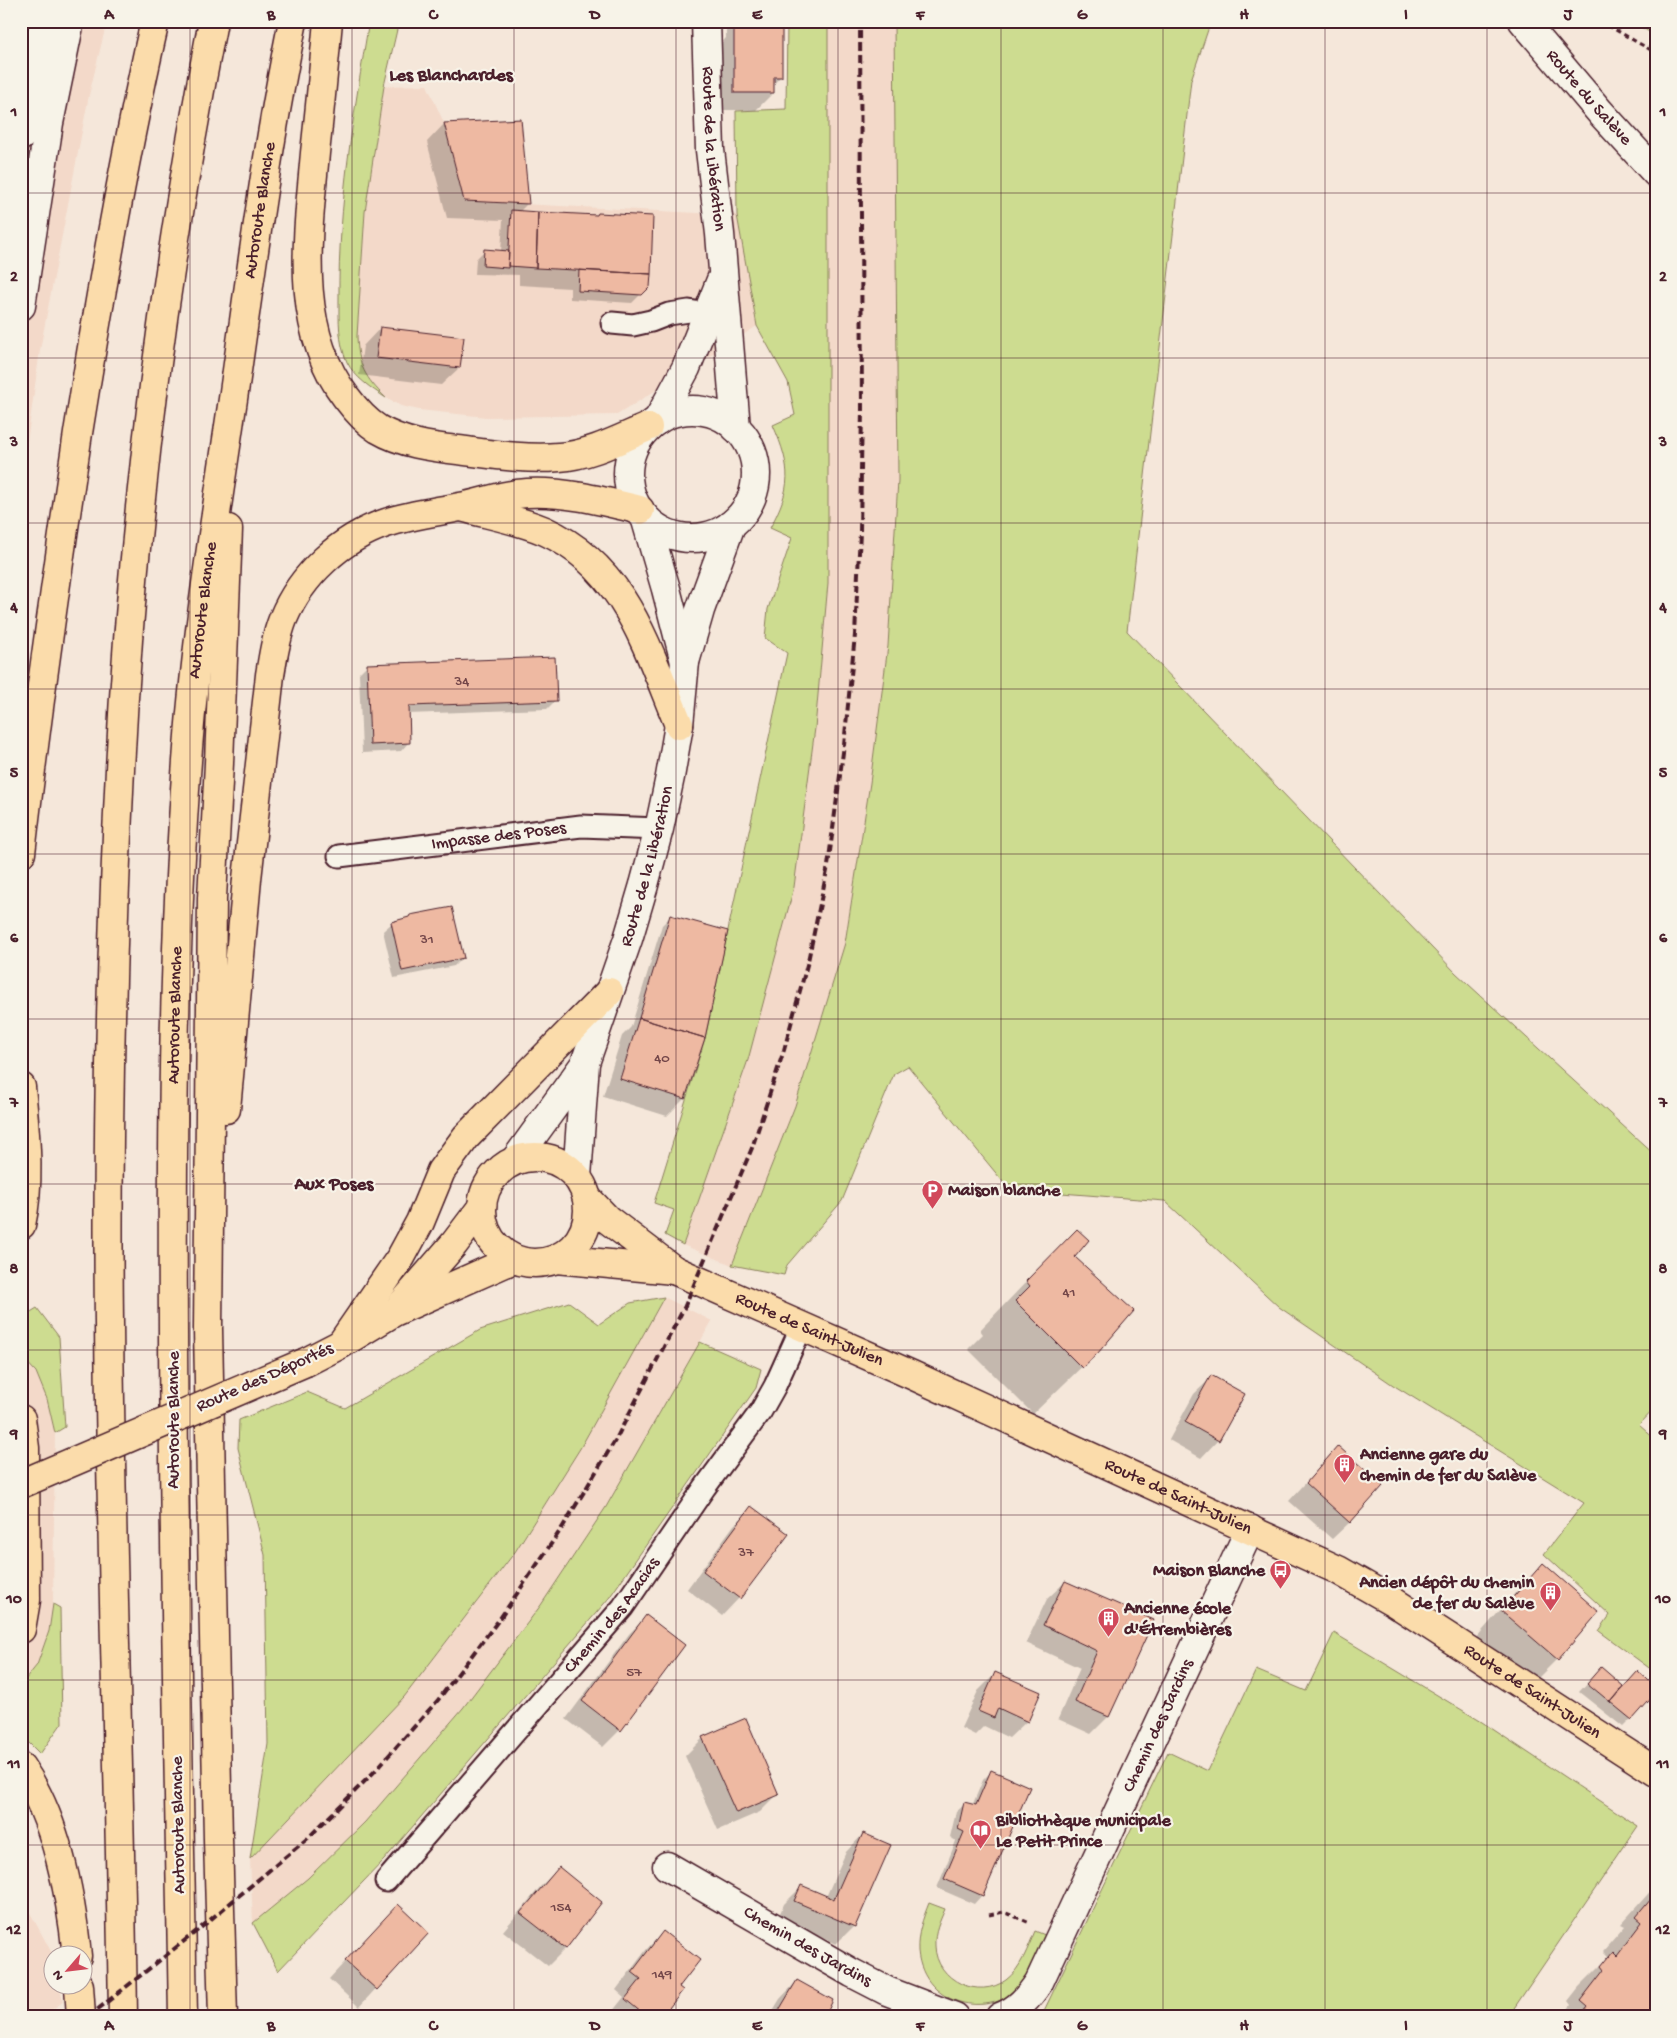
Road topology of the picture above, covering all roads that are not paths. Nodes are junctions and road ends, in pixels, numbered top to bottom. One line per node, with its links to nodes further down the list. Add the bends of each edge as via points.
1 (44, 21): 9 (main road)
2 (70, 21): 12 (main road, via 49,123)
3 (155, 21): 24 (main road, via 101,292 63,532)
4 (213, 21): 51 (main road, via 193,122 150,415 134,567 120,767 112,993 109,1323)
5 (293, 21): 15 (main road, Autoroute Blanche, via 262,192)
6 (328, 21): 16 (main road, via 312,186 308,284 316,339 331,375 348,401 378,429 414,443 527,456 560,457 590,450)
7 (706, 21): 11 (main road, Route de la Libération, via 710,150)
8 (1523, 21): 10 (main road, Route du Salève)
9 (21, 136)
10 (1656, 172)
11 (723, 276): 13 (main road, Route de la Libération); 17 (main road, Route de la Libération)
12 (21, 306)
13 (708, 314): 14 (lane, via 669,314 633,325); 16 (main road, Route de la Libération, via 686,368)
14 (612, 323)
15 (232, 402): 38 (main road, via 212,898); 52 (main road, Autoroute Blanche, via 206,573 188,748 175,1021 172,1206 174,1550)
16 (653, 424): 17 (main road, Route de la Libération, via 669,414 692,410 716,415); 19 (main road, Route de la Libération, via 636,443 629,467 631,492)
17 (736, 428): 20 (main road, Route de la Libération, via 751,450 756,478 748,504)
18 (461, 507): 19 (main road, via 535,493 578,497); 22 (main road, via 544,531 569,544 590,561 626,603); 38 (main road, via 411,515 358,535 314,571 296,594 280,628 270,675 248,869)
19 (642, 514): 20 (main road, Route de la Libération, via 666,532 682,537 708,536); 21 (main road, Route de la Libération)
20 (731, 525): 21 (main road, Route de la Libération)
21 (685, 662): 22 (main road, Route de la Libération)
22 (679, 725): 23 (main road, Route de la Libération)
23 (659, 829): 25 (lane, Impasse des Poses, via 581,826); 26 (main road, Route de la Libération, via 628,939)
24 (21, 853)
25 (339, 856)
26 (609, 992): 27 (main road, Route de la Libération); 39 (main road, via 452,1154 440,1171 402,1257)
27 (585, 1063): 29 (main road, Route de la Libération); 30 (main road, Route de la Libération)
28 (21, 1087): 32 (main road, via 26,1182)
29 (516, 1159): 30 (main road, via 538,1156 560,1162); 31 (main road, via 491,1178)
30 (582, 1188): 34 (main road, via 588,1210 582,1234 567,1253); 35 (main road, Route de Saint-Julien, via 607,1219)
31 (482, 1207): 33 (main road, via 489,1239); 36 (main road, Route des Déportés, via 425,1279)
32 (21, 1225)
33 (514, 1259): 34 (main road, via 531,1263); 36 (main road, Route des Déportés)
34 (556, 1259): 35 (main road, Route de Saint-Julien)
35 (674, 1270): 37 (main road, Route de Saint-Julien)
36 (394, 1312): 39 (main road, Route des Déportés)
37 (802, 1326): 42 (main road, Route de Saint-Julien); 47 (lane, Chemin des Acacias, via 761,1411 623,1607)
38 (208, 1330): 53 (main road, Autoroute Blanche)
39 (341, 1344): 41 (main road, Route des Déportés, bridge)
40 (21, 1419): 43 (main road, via 25,1448 26,1600)
41 (21, 1484)
42 (1250, 1529): 45 (main road, Route de Saint-Julien, via 1338,1570 1387,1598); 55 (main road, Chemin des Jardins, via 1039,1982 1017,2008)
43 (21, 1629)
44 (21, 1766): 48 (main road, via 49,1826 68,1897)
45 (1656, 1772)
46 (668, 1866): 54 (main road, Chemin des Jardins, via 887,1991)
47 (386, 1881)
48 (75, 1946)
49 (80, 1996): 50 (main road)
50 (81, 2017)
51 (123, 2017)
52 (183, 2017)
53 (224, 2017)
54 (954, 2017)
55 (1000, 2017)

